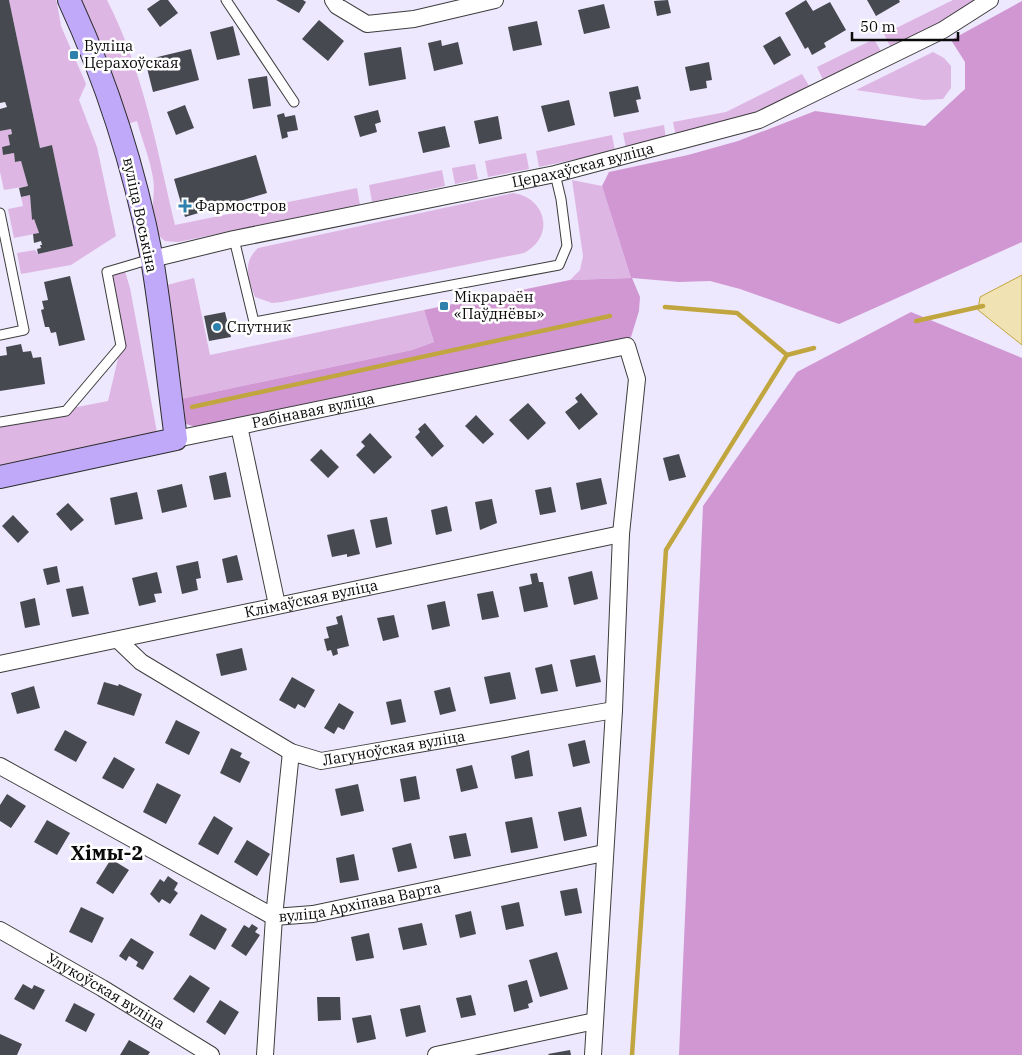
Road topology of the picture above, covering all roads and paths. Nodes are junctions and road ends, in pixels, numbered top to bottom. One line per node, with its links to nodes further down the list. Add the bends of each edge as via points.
1 (69, 0): 10 (street, вуліца Воськіна, via 91,47 127,153)
2 (226, 0): 6 (lane)
3 (332, 0): 4 (street, via 367,24 414,19)
4 (495, 0)
5 (990, 0): 7 (street, Церахаўская вуліца, via 943,30 759,120)
6 (294, 102)
7 (555, 174): 9 (street, Церахаўская вуліца); 9 (lane, via 562,199 567,246 559,265 254,322)
8 (0, 215): 11 (lane, via 24,330)
9 (234, 239): 10 (street, Церахаўская вуліца)
10 (152, 259): 12 (lane, via 107,272 121,346 66,411); 14 (street, вуліца Воськіна)
11 (0, 335)
12 (0, 422)
13 (239, 426): 14 (street, Рабінавая вуліца); 16 (street, Рабінавая вуліца, via 627,346 637,379); 17 (street)
14 (176, 440): 15 (street, Рабінавая вуліца)
15 (0, 477)
16 (621, 534): 17 (street, Клімаўская вуліца); 20 (street)
17 (277, 605): 18 (street, Клімаўская вуліца)
18 (118, 640): 19 (street, Клімаўская вуліца); 21 (street, Лагуноўская вуліца, via 141,662)
19 (0, 664)
20 (614, 710): 21 (street, Лагуноўская вуліца, via 321,761); 23 (street)
21 (290, 752): 24 (street)
22 (0, 766): 24 (street, вуліца Архіпава Варта)
23 (604, 853): 24 (street, вуліца Архіпава Варта, via 313,914); 26 (street)
24 (274, 917): 28 (street)
25 (0, 930): 27 (street, Улукоўская вуліца)
26 (595, 1021): 29 (street); 30 (street)
27 (211, 1055)
28 (265, 1055)
29 (436, 1055)
30 (593, 1055)

